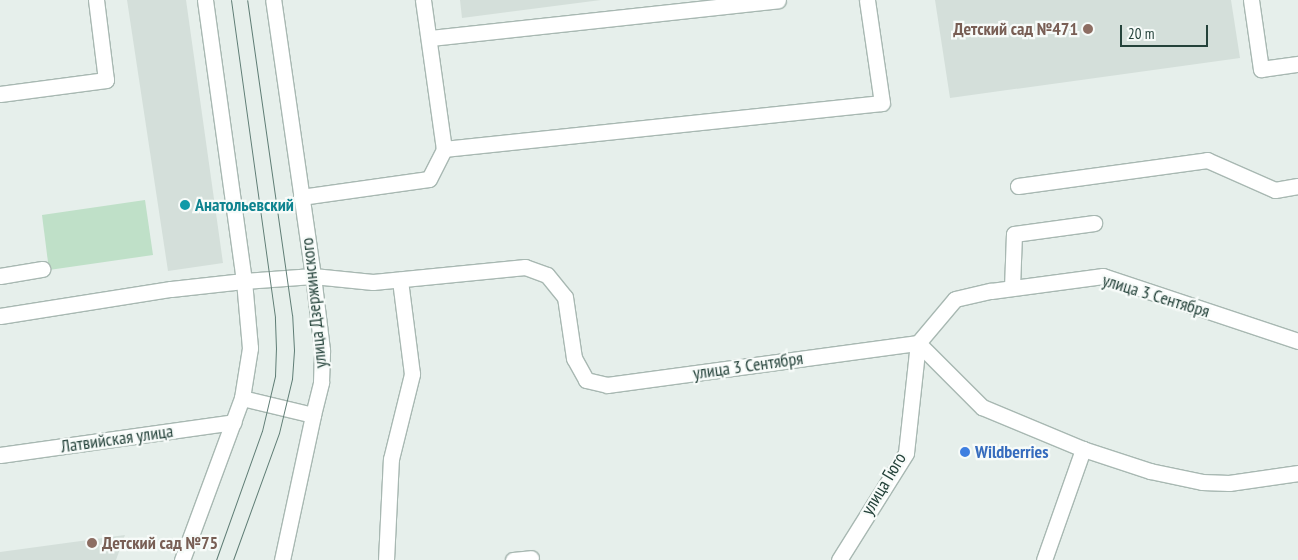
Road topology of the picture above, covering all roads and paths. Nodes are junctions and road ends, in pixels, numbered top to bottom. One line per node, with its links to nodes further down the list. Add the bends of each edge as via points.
1 (96, 0): 10 (street, via 106,80)
2 (205, 0): 20 (street)
3 (273, 0): 14 (street, улица Дзержинского)
4 (423, 0): 8 (street)
5 (778, 0): 8 (street)
6 (867, 0): 11 (street, via 882,104)
7 (1251, 0): 9 (street, via 1260,69)
8 (431, 38): 11 (street)
9 (1298, 64)
10 (0, 94)
11 (444, 149): 14 (street, via 429,179)
12 (1018, 186): 13 (street, via 1207,160 1275,190)
13 (1298, 186)
14 (301, 197): 18 (street, улица Дзержинского)
15 (1094, 223): 21 (street, via 1014,234)
16 (42, 269): 17 (street)
17 (0, 276)
18 (313, 276): 19 (street, улица 3 Сентября, via 373,282); 20 (street, улица 3 Сентября); 26 (street, улица Дзержинского, via 322,350 321,382)
19 (400, 280): 24 (street, улица 3 Сентября, via 525,267 547,275 565,297 574,358 586,380 607,385); 34 (street, via 412,374 391,459)
20 (244, 281): 22 (street, улица 3 Сентября, via 172,288); 25 (street, via 250,348)
21 (1012, 288): 23 (street, улица 3 Сентября, via 1103,276); 24 (street, улица 3 Сентября, via 955,299)
22 (0, 316)
23 (1298, 341)
24 (918, 343): 28 (street, via 982,407); 36 (street, улица Гюго, via 906,453)
25 (242, 398): 26 (street); 27 (street)
26 (313, 415): 33 (street, улица Дзержинского)
27 (234, 422): 29 (street, Латвийская улица); 32 (street)
28 (1083, 449): 30 (street, via 1150,471 1202,482 1229,483); 37 (street)
29 (0, 455)
30 (1298, 474)
31 (531, 558): 35 (street)
32 (182, 560)
33 (282, 560)
34 (386, 560)
35 (513, 560)
36 (839, 560)
37 (1044, 560)

